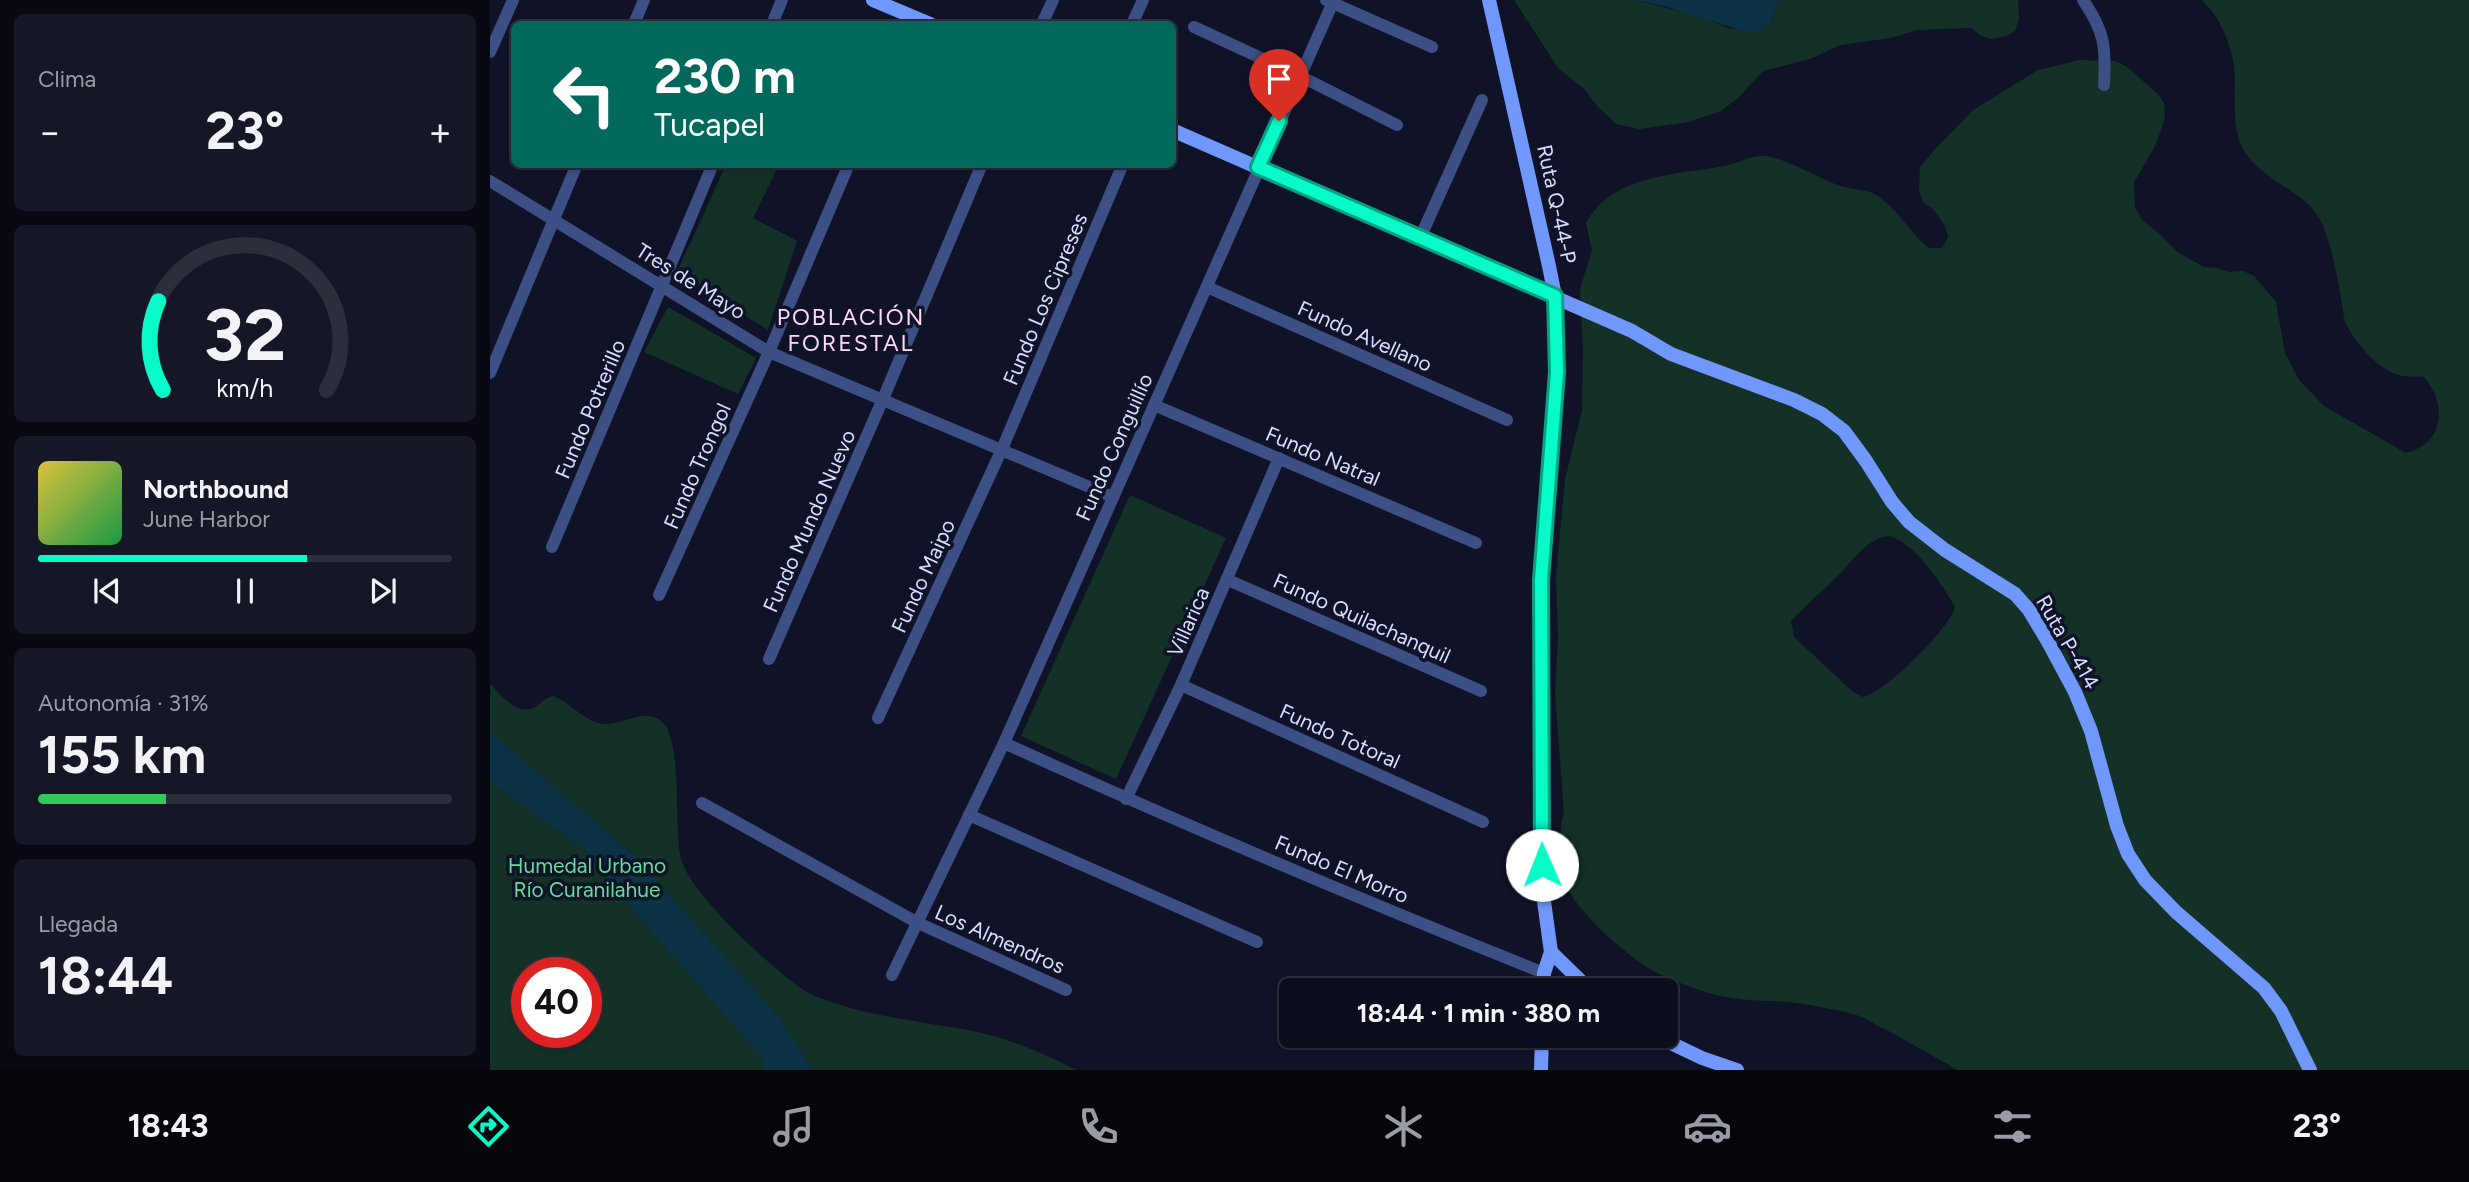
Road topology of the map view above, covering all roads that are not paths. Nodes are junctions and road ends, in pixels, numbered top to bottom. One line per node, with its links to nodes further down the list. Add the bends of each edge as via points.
1 (513, 0): 17 (street)
2 (644, 0): 11 (street)
3 (782, 0): 12 (street)
4 (873, 0): 10 (street)
5 (1053, 0): 13 (street)
6 (1143, 0): 14 (street)
7 (1489, 0): 34 (street, Ruta Q-44-P)
8 (2083, 0): 19 (street, via 2096,19 2106,49)
9 (1331, 1): 16 (street); 18 (street, Fundo Conguillío)
10 (909, 20)
11 (635, 21)
12 (773, 21)
13 (1043, 21)
14 (1133, 21)
15 (1194, 27): 18 (street)
16 (1432, 47)
17 (490, 52)
18 (1300, 76): 21 (street); 23 (street, Fundo Conguillío)
19 (2104, 85)
20 (1482, 100): 31 (street)
21 (1397, 125)
22 (1176, 132): 23 (street, Ruta P-414)
23 (1258, 167): 31 (street, Ruta P-414); 33 (street, Fundo Conguillío)
24 (575, 168): 30 (street)
25 (711, 168): 32 (street, Fundo Potrerillo)
26 (847, 168): 35 (street, Fundo Trongol)
27 (980, 168): 37 (street, Fundo Mundo Nuevo)
28 (1122, 168): 40 (street, Fundo Los Cipreses)
29 (490, 180): 30 (street, Tres de Mayo)
30 (555, 220): 32 (street, Tres de Mayo); 36 (street)
31 (1420, 238): 34 (street, Ruta P-414)
32 (663, 286): 35 (street, Tres de Mayo); 44 (street, Fundo Potrerillo)
33 (1207, 287): 38 (street, Fundo Conguillío); 39 (street, Fundo Avellano)
34 (1555, 296): 58 (street, Ruta Q-44-P, via 1557,372 1544,530 1540,657 1542,887); 68 (street, Ruta P-414, via 1671,354 1822,414 1844,431 1909,522 2015,594 2029,610 2075,692 2128,854 2176,912 2264,988 2281,1011)
35 (769, 352): 37 (street, Tres de Mayo); 46 (street, Fundo Trongol)
36 (490, 373)
37 (883, 399): 40 (street, Tres de Mayo); 47 (street, Fundo Mundo Nuevo)
38 (1154, 405): 41 (street, Fundo Natral); 42 (street, Fundo Conguillío)
39 (1507, 421)
40 (1002, 449): 42 (street, Tres de Mayo); 50 (street, Fundo Maipo)
41 (1279, 458): 43 (street, Fundo Natral); 45 (street, Villarica)
42 (1113, 497): 51 (street, Fundo Conguillío)
43 (1476, 543)
44 (552, 547)
45 (1228, 580): 48 (street, Villarica); 49 (street, Fundo Quilachanquil)
46 (659, 595)
47 (769, 659)
48 (1181, 685): 52 (street, Villarica); 55 (street, Fundo Totoral)
49 (1480, 691)
50 (878, 718)
51 (1004, 743): 52 (street); 54 (street, Fundo Conguillío)
52 (1126, 799): 59 (street, Fundo El Morro)
53 (702, 803): 56 (street, Los Almendros)
54 (969, 815): 56 (street, Fundo Conguillío); 57 (street)
55 (1483, 822)
56 (918, 923): 60 (street, Fundo Conguillío); 63 (street, Los Almendros)
57 (1256, 942)
58 (1551, 952): 59 (street); 62 (street)
59 (1544, 973): 61 (street)
60 (892, 975)
61 (1544, 978)
62 (1578, 978)
63 (1066, 990)
64 (1678, 1047): 67 (street)
65 (1542, 1048): 66 (street)
66 (1541, 1070)
67 (1737, 1070)
68 (2310, 1070)

